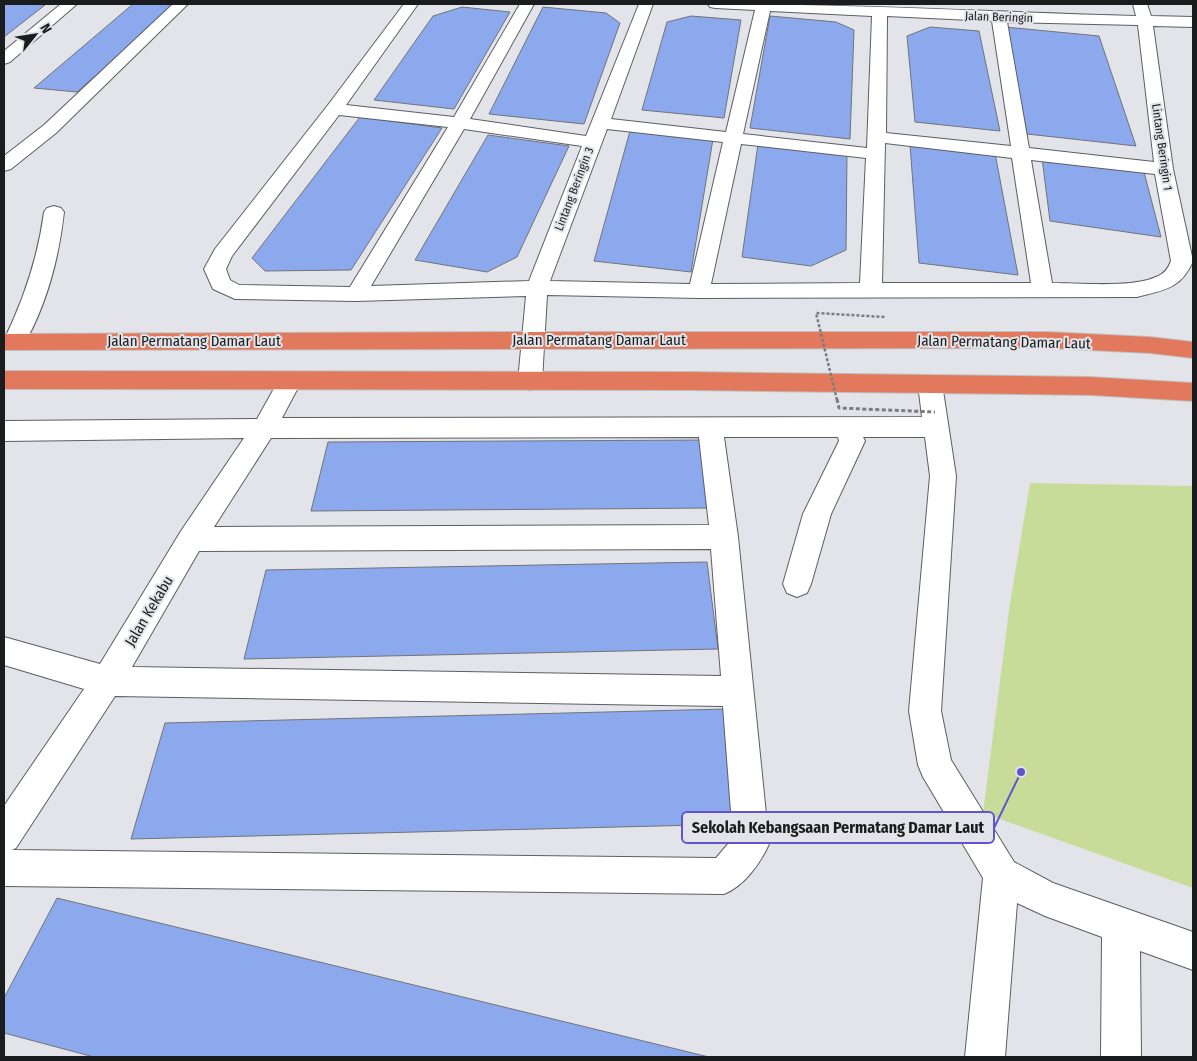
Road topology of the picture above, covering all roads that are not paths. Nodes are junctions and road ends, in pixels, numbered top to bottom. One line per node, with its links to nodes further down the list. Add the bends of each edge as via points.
1 (70, 4): 16 (street)
2 (181, 4): 24 (street, via 50,129)
3 (410, 4): 17 (street)
4 (527, 4): 18 (street)
5 (646, 4): 19 (street, Lintang Beringin 3)
6 (714, 4): 9 (street, Jalan Beringin)
7 (1027, 4): 13 (street)
8 (1140, 4): 14 (street, Lintang Beringin 1)
9 (756, 6): 11 (street, Jalan Beringin); 20 (street)
10 (898, 8): 11 (street, Jalan Beringin); 12 (street, Jalan Beringin)
11 (880, 12): 22 (street)
12 (999, 17): 13 (street, Jalan Beringin); 23 (street)
13 (1042, 18): 14 (street, Jalan Beringin)
14 (1145, 22): 15 (street, Jalan Beringin); 25 (street, Lintang Beringin 1)
15 (1193, 22)
16 (4, 59)
17 (334, 109): 18 (street); 31 (street, via 222,254 215,269 221,284 235,292)
18 (459, 123): 21 (street); 31 (street)
19 (599, 123): 20 (street); 21 (street, Lintang Beringin 3)
20 (734, 139): 22 (street); 29 (street)
21 (592, 142): 27 (street, Lintang Beringin 3)
22 (876, 146): 23 (street); 28 (street)
23 (1021, 153): 25 (street); 30 (street)
24 (4, 165)
25 (1164, 169): 30 (street, Lintang Beringin 1, via 1182,261 1178,273 1164,283 1137,290)
26 (54, 212): 33 (street, via 52,239 27,316)
27 (537, 288): 29 (street); 31 (street); 32 (street, Lintang Beringin 3)
28 (871, 290): 29 (street); 30 (street)
29 (699, 291)
30 (1043, 291)
31 (356, 294)
32 (533, 340): 33 (highway, Jalan Permatang Damar Laut); 34 (highway, Jalan Permatang Damar Laut, via 1047,340); 36 (street, Lintang Beringin 3)
33 (9, 342)
34 (1193, 350)
35 (4, 380): 37 (highway)
36 (530, 381): 38 (highway); 39 (highway)
37 (289, 382): 38 (highway); 42 (street, Jalan Kekabu)
38 (399, 382): 39 (highway, via 447,397 632,395)
39 (689, 382): 41 (highway)
40 (1193, 392): 41 (highway, via 1090,386)
41 (934, 408): 44 (street); 54 (street, via 942,476 926,711 935,764)
42 (264, 428): 43 (street); 45 (street); 47 (street, Jalan Kekabu)
43 (710, 428): 44 (street); 46 (street)
44 (847, 428): 48 (street, via 852,441 817,514)
45 (4, 431)
46 (724, 537): 47 (street); 51 (street)
47 (191, 539): 50 (street, Jalan Kekabu)
48 (797, 584)
49 (4, 651): 50 (street)
50 (108, 681): 51 (street); 52 (street, Jalan Kekabu)
51 (739, 691): 53 (street, via 751,844 724,876)
52 (4, 836)
53 (4, 868)
54 (1001, 875): 55 (street, via 1045,898); 57 (street)
55 (1121, 926): 56 (street); 58 (street)
56 (1193, 952)
57 (985, 1057)
58 (1121, 1057)

